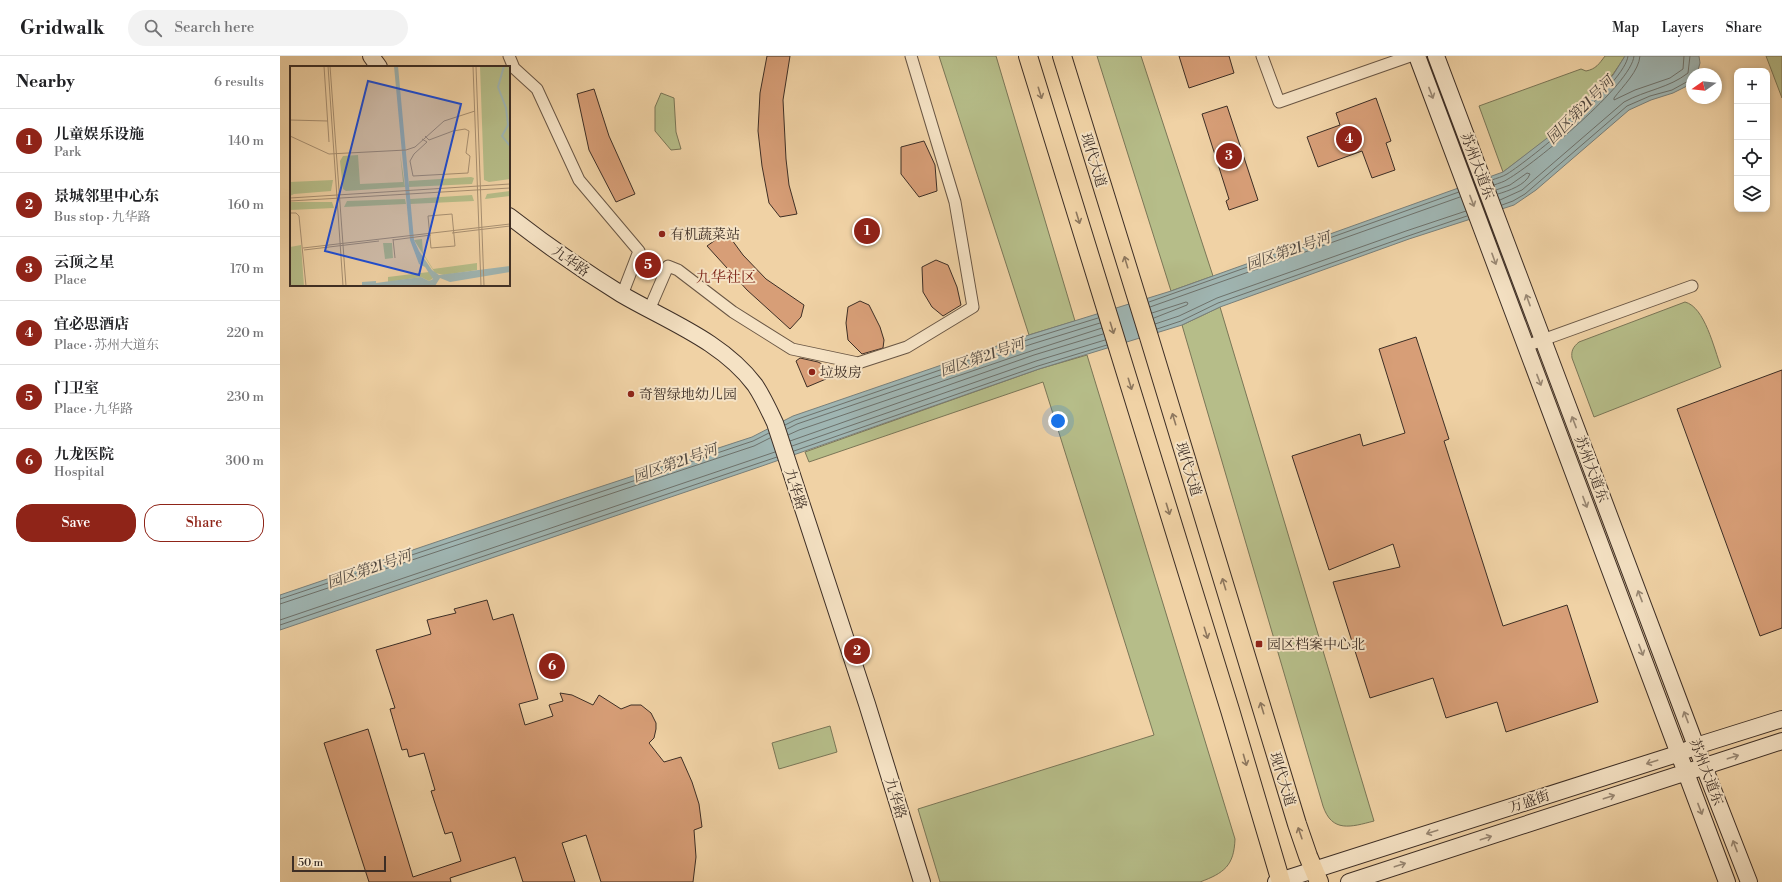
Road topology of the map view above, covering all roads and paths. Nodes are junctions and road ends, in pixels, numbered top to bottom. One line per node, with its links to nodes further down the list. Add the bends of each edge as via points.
1 (371, 56): 10 (main road)
2 (509, 56): 13 (street, via 514,68 537,89 579,180 639,251)
3 (912, 56): 14 (street, via 955,202 973,307 907,347 858,363 792,349 733,312 678,270 668,266)
4 (1028, 56): 25 (main road, one-way to 25, via 1228,702)
5 (1062, 56): 23 (main road, 现代大道, one-way to 5, via 1297,824)
6 (1262, 56): 7 (street, via 1279,102)
7 (1410, 56)
8 (1417, 56): 16 (main road, 苏州大道东, one-way to 16)
9 (1436, 56): 15 (main road, 苏州大道东, one-way to 9)
10 (378, 66)
11 (510, 217): 13 (main road, 九华路, via 578,267)
12 (1692, 286): 15 (street)
13 (622, 295): 14 (main road, 九华路)
14 (649, 310): 24 (main road, 九华路, via 713,345 727,356 755,385 766,404 775,423 867,704)
15 (1543, 340): 16 (street); 19 (main road, 苏州大道东, one-way to 15)
16 (1526, 346): 20 (main road, 苏州大道东, one-way to 20)
17 (1782, 719): 19 (main road, 万盛街)
18 (1782, 741): 21 (main road, 万盛街, one-way to 18)
19 (1696, 746): 20 (main road, 万盛街); 21 (main road, 苏州大道东)
20 (1680, 753): 22 (main road, 苏州大道东); 23 (main road, 万盛街, one-way to 23)
21 (1705, 767): 22 (main road, 万盛街); 28 (main road, 苏州大道东, one-way to 21)
22 (1686, 772): 26 (main road, 万盛街, one-way to 22); 27 (main road, 苏州大道东, one-way to 27)
23 (1316, 876): 25 (main road, 万盛街)
24 (922, 882)
25 (1279, 882)
26 (1349, 882)
27 (1727, 882)
28 (1749, 882)

